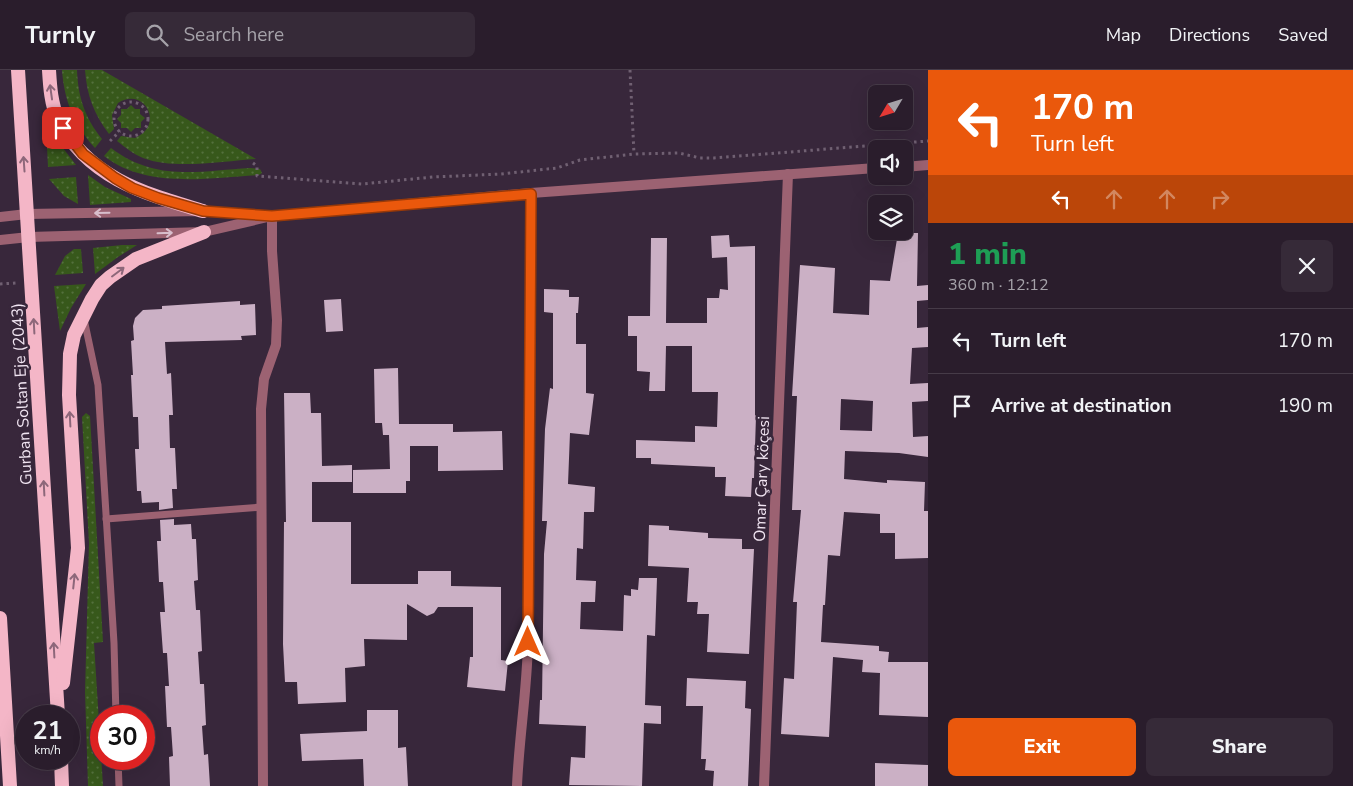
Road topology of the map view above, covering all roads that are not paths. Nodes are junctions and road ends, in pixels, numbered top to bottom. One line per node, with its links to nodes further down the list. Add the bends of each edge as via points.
1 (18, 70): 9 (highway, Gurban Soltan Eje (2043), one-way to 1)
2 (49, 70): 8 (highway, one-way to 2, via 132,188 83,154 58,118 50,90)
3 (928, 165): 4 (street)
4 (913, 166)
5 (868, 169): 6 (street)
6 (788, 174): 7 (street); 31 (street, Omar Çary köçesi)
7 (531, 194): 10 (street); 30 (street, via 528,675)
8 (203, 211): 9 (street, one-way to 9); 10 (street)
9 (27, 214): 11 (street); 13 (highway, Gurban Soltan Eje (2043))
10 (272, 216): 12 (street); 16 (street, via 277,320 276,345 264,379 261,409)
11 (0, 217)
12 (204, 232): 13 (street, one-way to 12); 15 (highway, one-way to 12, via 101,285 120,269 136,259)
13 (29, 237): 14 (street); 20 (highway, Gurban Soltan Eje (2043), one-way to 13)
14 (0, 240)
15 (84, 314): 17 (lane, via 98,385); 21 (highway, one-way to 15, via 78,548 69,395 70,354 74,335)
16 (262, 507): 17 (lane); 29 (street)
17 (106, 519): 22 (lane)
18 (0, 618): 19 (highway)
19 (5, 698): 25 (highway); 26 (highway)
20 (57, 705)
21 (59, 705)
22 (115, 705)
23 (61, 770): 27 (highway)
24 (118, 770): 28 (lane)
25 (1, 786)
26 (10, 786)
27 (62, 786)
28 (119, 786)
29 (263, 786)
30 (517, 786)
31 (764, 786)

